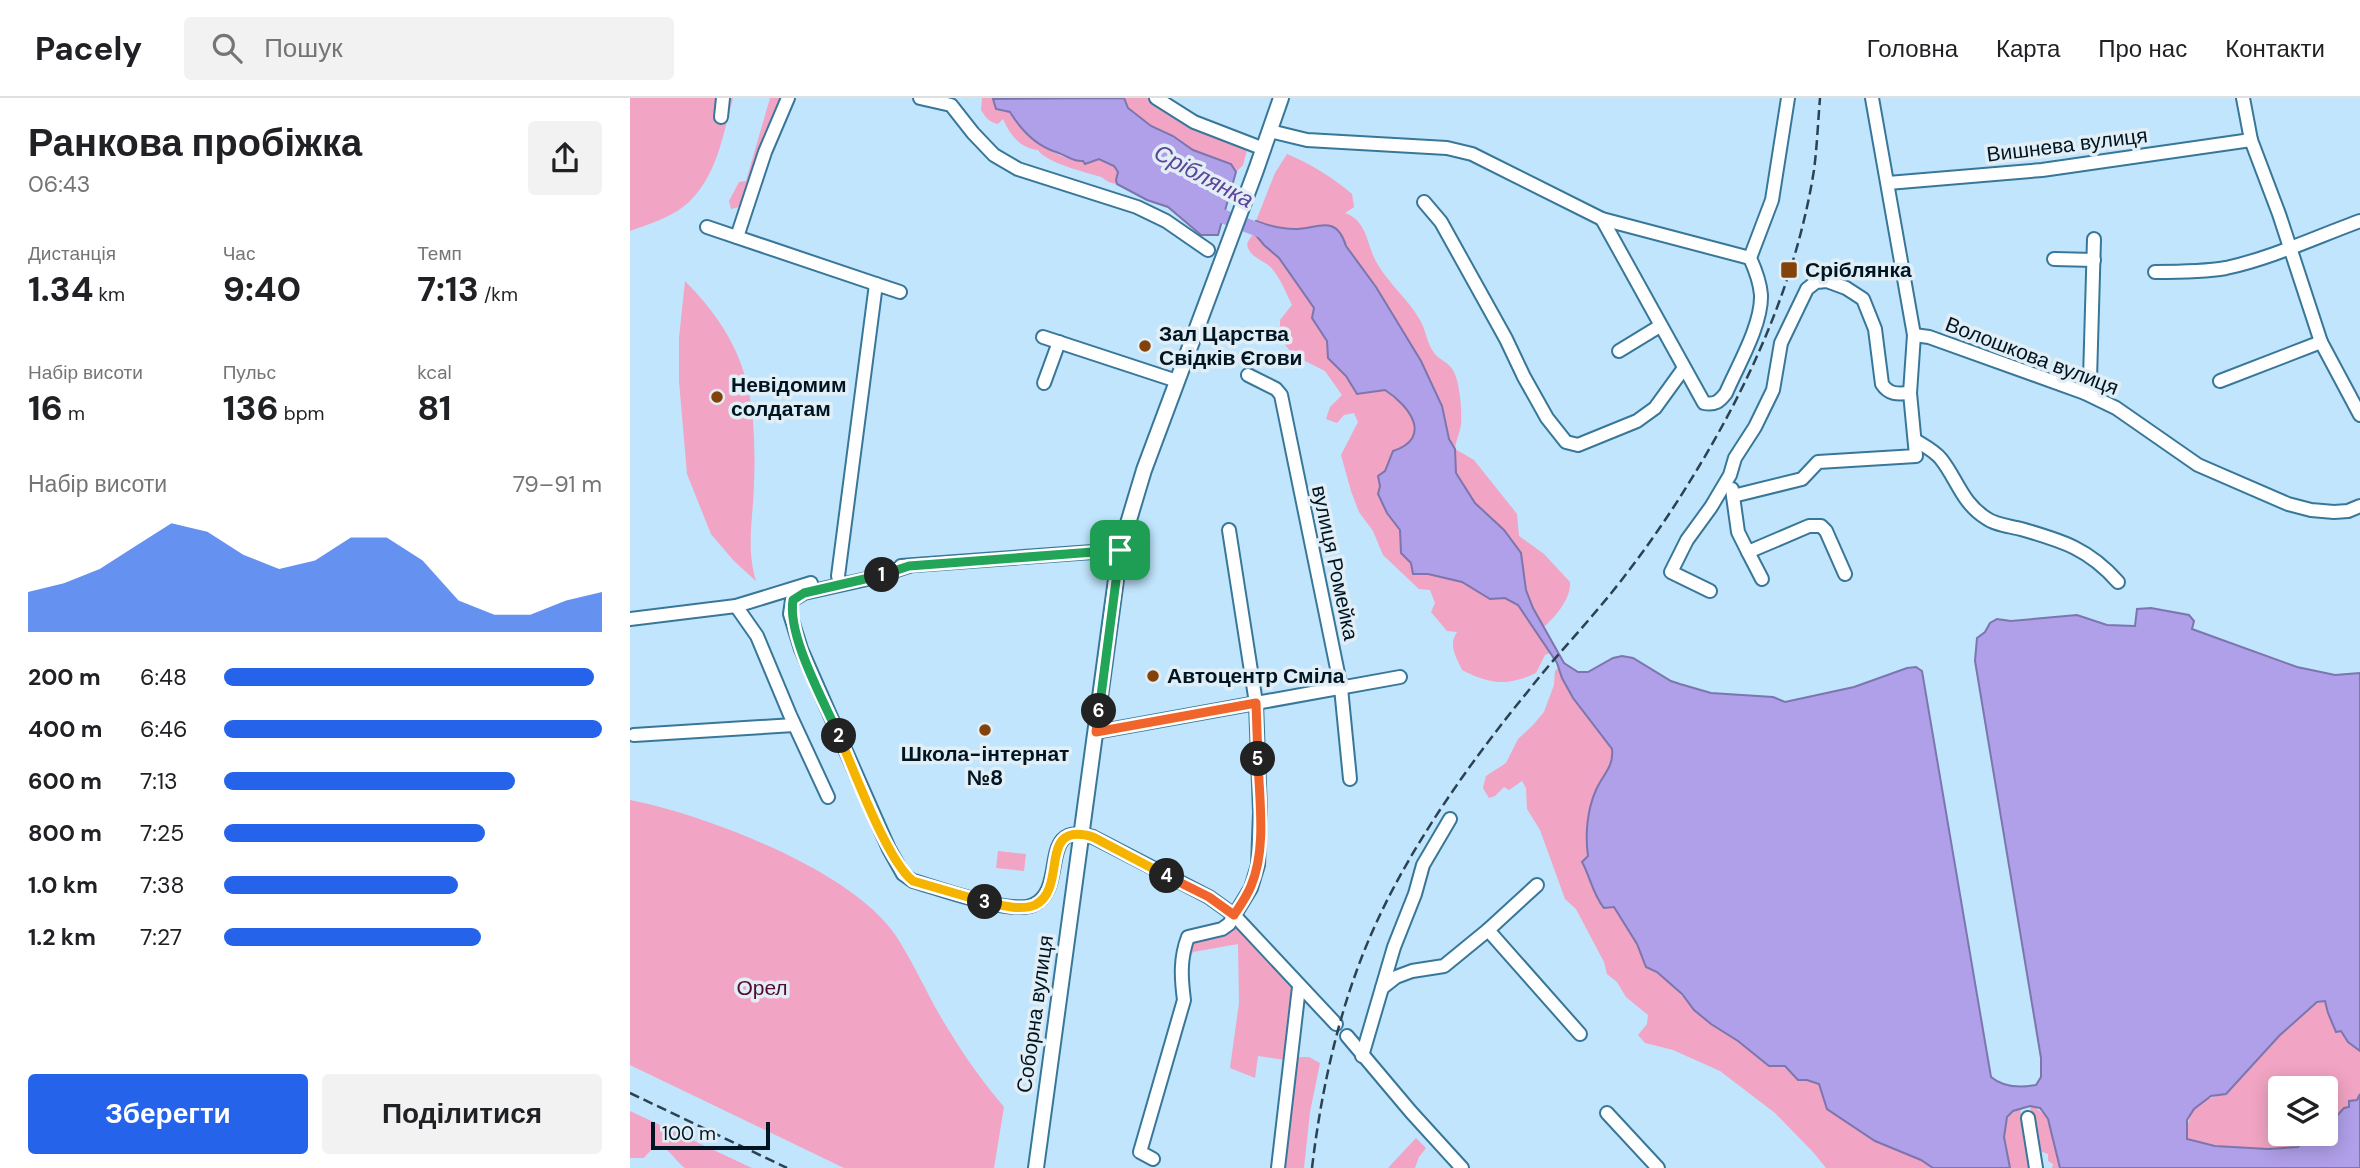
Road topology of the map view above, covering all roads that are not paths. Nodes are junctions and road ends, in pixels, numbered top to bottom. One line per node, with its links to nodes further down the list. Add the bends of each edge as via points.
1 (723, 98): 10 (street)
2 (788, 98): 19 (street)
3 (920, 98): 9 (street)
4 (1156, 98): 13 (street, via 1194,122)
5 (1281, 98): 11 (main road, Соборна вулиця)
6 (1788, 98): 23 (street, via 1772,200)
7 (1872, 98): 14 (street)
8 (2243, 98): 12 (street)
9 (955, 102): 22 (street, via 973,133 1018,169 1137,207)
10 (721, 117)
11 (1270, 131): 13 (main road, Соборна вулиця); 16 (street, via 1307,139 1460,151)
12 (2251, 140): 14 (street, Вишнева вулиця, via 2042,170); 21 (street)
13 (1264, 149): 37 (main road, Соборна вулиця)
14 (1888, 183): 30 (street)
15 (1424, 202): 35 (street, via 1441,222 1547,418 1566,442 1578,445 1637,422 1655,408)
16 (1602, 219): 23 (street); 29 (street)
17 (2360, 221): 21 (street)
18 (707, 227): 19 (street)
19 (737, 237): 27 (street)
20 (2094, 239): 25 (street)
21 (2290, 247): 26 (street, via 2225,268); 32 (street)
22 (1208, 250)
23 (1750, 258): 35 (street, via 1761,295 1758,318 1726,393 1719,402 1704,403)
24 (2054, 259): 25 (street)
25 (2094, 260): 41 (street, via 2090,379)
26 (2155, 272)
27 (876, 284): 28 (street); 52 (street)
28 (900, 292)
29 (1660, 326): 34 (street); 35 (street)
30 (1914, 335): 40 (street); 41 (street, Волошкова вулиця)
31 (1043, 337): 33 (street)
32 (2321, 341): 38 (street); 42 (street)
33 (1059, 342): 37 (street); 39 (street)
34 (1619, 351)
35 (1684, 368)
36 (1248, 375): 59 (street, вулиця Ромейка, via 1281,395)
37 (1177, 381): 48 (main road, Соборна вулиця)
38 (2220, 381)
39 (1044, 383)
40 (1910, 393): 43 (street); 44 (street, via 1894,394 1882,384 1875,329 1863,299 1827,281 1816,282 1807,289 1786,330 1773,390)
41 (2085, 393): 46 (street, Волошкова вулиця, via 2116,408 2198,465 2252,489 2311,510 2348,511)
42 (2360, 415)
43 (1915, 440): 45 (street, via 1916,456 1818,462 1802,479); 54 (street, via 1940,457 1972,508 1989,521 2078,548)
44 (1730, 475): 45 (street); 55 (street, via 1671,572)
45 (1733, 496): 49 (street, via 1738,532)
46 (2360, 506)
47 (1229, 530): 60 (street)
48 (1120, 550): 50 (street); 62 (main road, Соборна вулиця)
49 (1748, 552): 51 (street, via 1816,524 1826,531); 53 (street)
50 (909, 566): 52 (street); 67 (street, via 804,593 793,600 790,614 801,649 903,874 987,903 1026,907 1041,900 1052,881 1057,845)
51 (1845, 574)
52 (838, 576): 56 (street)
53 (1762, 579)
54 (2118, 582)
55 (1710, 592)
56 (739, 605): 57 (street); 61 (street)
57 (630, 619)
58 (1400, 677): 59 (street)
59 (1341, 688): 60 (street); 64 (street, вулиця Ромейка)
60 (1256, 703): 62 (street); 69 (street, via 1258,865)
61 (794, 724): 63 (street); 65 (street)
62 (1096, 732): 67 (main road, Соборна вулиця)
63 (634, 734)
64 (1350, 779)
65 (828, 797)
66 (1450, 820): 74 (street, via 1423,865)
67 (1081, 834): 70 (street); 82 (main road, Соборна вулиця)
68 (1537, 885): 72 (street)
69 (1247, 894): 70 (street, via 1231,902); 71 (street)
70 (1209, 897): 71 (street)
71 (1234, 915): 73 (street); 81 (street, via 1226,927 1188,937 1182,951 1184,1000 1140,1152)
72 (1488, 930): 74 (street, via 1444,966 1412,971); 76 (street)
73 (1299, 987): 75 (street); 83 (street)
74 (1382, 988): 78 (street)
75 (1335, 1024)
76 (1580, 1034)
77 (1347, 1036): 78 (street)
78 (1362, 1056): 84 (street)
79 (1607, 1113): 85 (street)
80 (2028, 1118): 86 (street)
81 (1153, 1159)
82 (1036, 1168)
83 (1278, 1168)
84 (1462, 1168)
85 (1658, 1168)
86 (2036, 1168)

